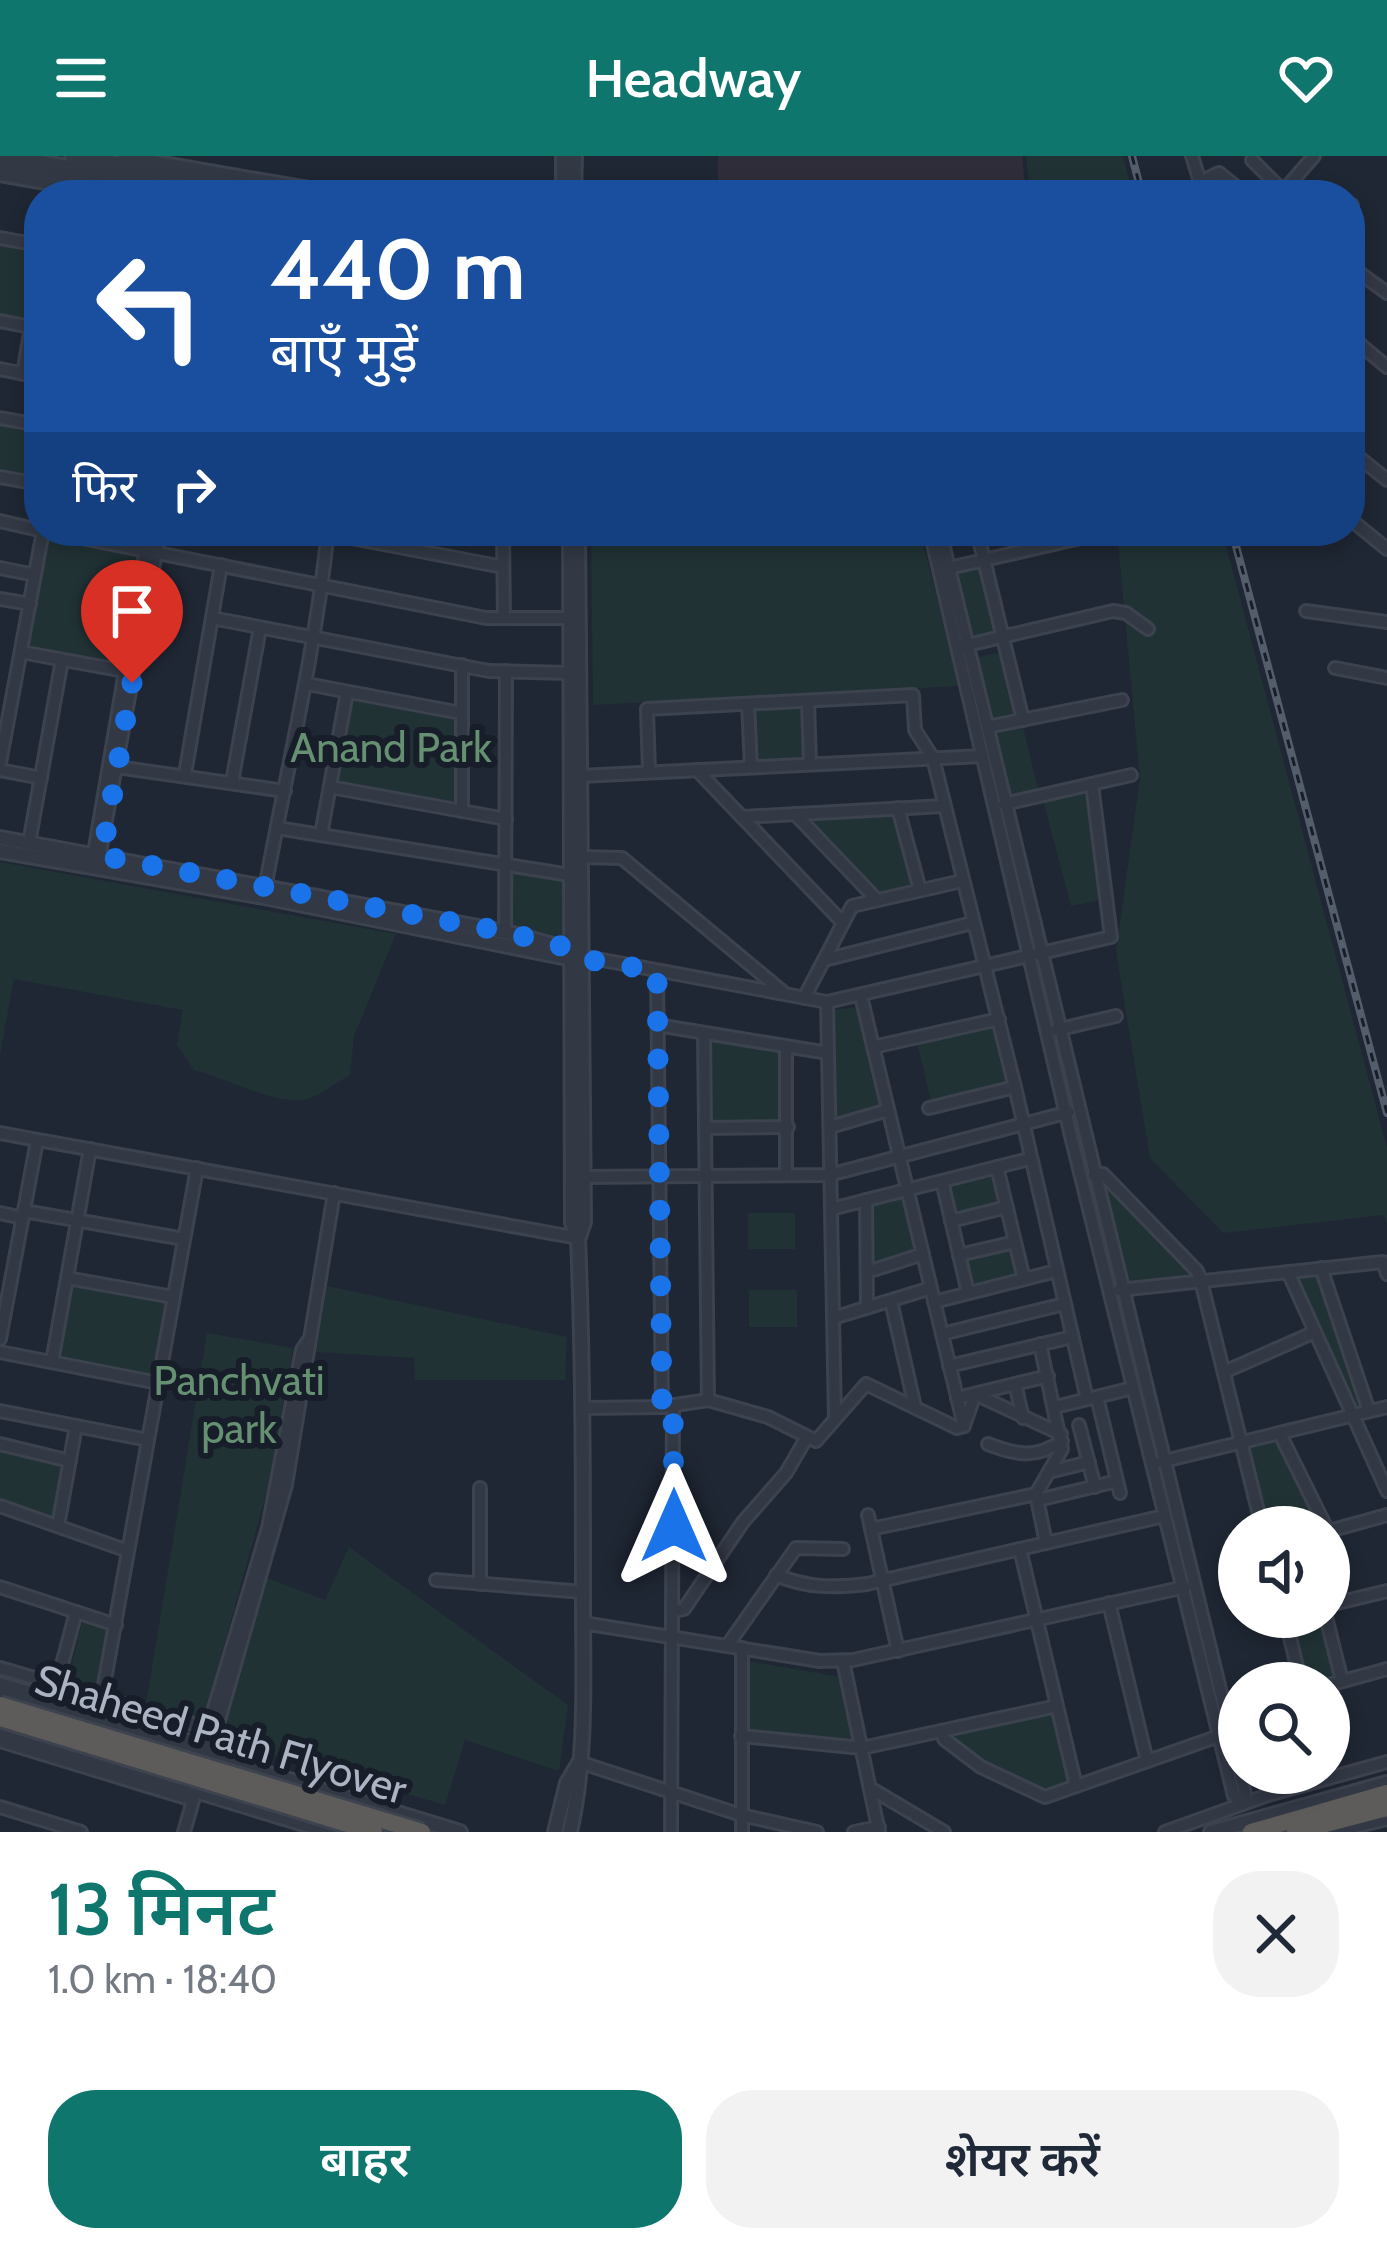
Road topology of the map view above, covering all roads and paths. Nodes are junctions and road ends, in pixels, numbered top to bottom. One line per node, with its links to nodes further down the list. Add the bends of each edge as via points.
1 (4, 156): 8 (street)
2 (72, 156): 8 (street)
3 (1314, 156): 16 (street)
4 (1252, 160): 15 (street)
5 (185, 161): 6 (street); 8 (street)
6 (202, 163): 14 (street)
7 (0, 165): 11 (street)
8 (122, 166): 12 (street); 13 (street)
9 (0, 175): 10 (street)
10 (32, 180)
11 (58, 180)
12 (174, 180)
13 (211, 180)
14 (274, 180)
15 (1271, 180)
16 (1295, 180)
17 (24, 368): 19 (street)
18 (0, 369): 19 (street)
19 (23, 374)
20 (40, 546): 39 (street)
21 (125, 546): 33 (street)
22 (150, 546): 33 (street)
23 (154, 546): 33 (street)
24 (324, 546): 40 (street)
25 (416, 546): 36 (street)
26 (503, 546): 36 (street)
27 (573, 546): 48 (street)
28 (574, 546): 82 (street)
29 (934, 546): 54 (street)
30 (944, 546): 38 (street)
31 (980, 546): 34 (street)
32 (1045, 546): 34 (street)
33 (151, 553): 35 (street); 42 (street); 45 (street)
34 (983, 560): 38 (street); 53 (street)
35 (221, 565): 40 (street); 46 (street)
36 (503, 567): 47 (street)
37 (0, 568): 39 (street)
38 (949, 568): 54 (street)
39 (35, 575): 43 (street)
40 (323, 584): 47 (street); 52 (street)
41 (0, 599): 43 (street)
42 (148, 599): 45 (street); 76 (street)
43 (30, 604): 55 (street)
44 (1306, 611): 49 (street)
45 (134, 613): 59 (street)
46 (212, 618): 50 (street); 80 (street)
47 (504, 618): 48 (street)
48 (570, 618): 61 (street)
49 (1387, 622)
50 (260, 628): 52 (street); 84 (street)
51 (1148, 629): 53 (street, via 1113,611)
52 (314, 637): 57 (street); 63 (street)
53 (1003, 637): 54 (street); 69 (street)
54 (962, 646): 70 (street); 72 (street)
55 (21, 652): 56 (street); 71 (street)
56 (62, 660): 59 (street); 83 (street)
57 (462, 665): 60 (street); 68 (street)
58 (1335, 668): 62 (street)
59 (124, 670): 101 (street)
60 (506, 671): 61 (street); 94 (street)
61 (570, 673): 103 (street)
62 (1387, 678)
63 (307, 684): 64 (street); 87 (street)
64 (347, 692): 68 (street); 86 (street)
65 (808, 700): 67 (street); 73 (street, via 913,695 915,730); 74 (street)
66 (1122, 700): 69 (street)
67 (748, 704): 77 (street); 79 (street, via 647,709)
68 (461, 712): 91 (street)
69 (1023, 720): 70 (street)
70 (986, 727): 88 (street)
71 (3, 728): 75 (street)
72 (983, 756): 73 (street); 88 (street)
73 (933, 758): 74 (street); 89 (street)
74 (811, 764): 77 (street)
75 (0, 766): 83 (street)
76 (117, 766): 80 (street); 101 (street)
77 (751, 767): 78 (street)
78 (697, 770): 79 (street); 93 (street)
79 (650, 772): 82 (street)
80 (184, 774): 84 (street)
81 (1131, 775): 85 (street)
82 (580, 776): 100 (street)
83 (41, 778): 98 (street)
84 (232, 782): 87 (street)
85 (1092, 784): 88 (street); 112 (street, via 1111,937)
86 (330, 787): 91 (street); 96 (street)
87 (285, 791): 95 (street)
88 (1000, 805): 112 (street)
89 (944, 806): 90 (street); 104 (street)
90 (898, 808): 92 (street); 105 (street)
91 (462, 811): 94 (street)
92 (796, 814): 93 (street); 107 (street)
93 (742, 817): 108 (street)
94 (506, 819): 102 (street)
95 (277, 828): 96 (street); 106 (street)
96 (321, 835): 102 (street)
97 (0, 838): 98 (street)
98 (29, 843): 101 (street)
99 (0, 851): 101 (street)
100 (581, 857): 111 (street); 116 (street, via 622,858)
101 (96, 859): 106 (street)
102 (504, 868): 103 (street); 110 (street)
103 (570, 875): 111 (street)
104 (962, 881): 105 (street); 109 (street)
105 (920, 890): 107 (street)
106 (265, 892): 110 (street); 111 (street)
107 (877, 900): 108 (street, via 852,906)
108 (843, 923): 113 (street)
109 (972, 923): 113 (street); 114 (street)
110 (506, 932): 111 (street)
111 (576, 955): 115 (street); 148 (street)
112 (1035, 955): 114 (street); 123 (street)
113 (824, 960): 118 (street)
114 (986, 967): 117 (street); 121 (street)
115 (657, 971): 116 (street); 122 (street)
116 (785, 994): 118 (street)
117 (861, 996): 119 (street); 126 (street)
118 (804, 998): 119 (street)
119 (827, 1002): 127 (street)
120 (1116, 1016): 123 (street)
121 (999, 1019): 126 (street); 128 (street)
122 (657, 1025): 124 (street); 143 (street)
123 (1053, 1031): 131 (street)
124 (704, 1033): 125 (street); 134 (street)
125 (786, 1046): 127 (street); 132 (street)
126 (873, 1047): 130 (street)
127 (828, 1053): 135 (street)
128 (1016, 1088): 129 (street); 133 (street)
129 (929, 1108)
130 (888, 1110): 135 (street); 139 (street)
131 (1072, 1111): 133 (street); 147 (street); 172 (street)
132 (788, 1126): 134 (street); 145 (street)
133 (1024, 1126): 139 (street); 140 (street)
134 (705, 1127): 144 (street)
135 (830, 1127): 146 (street)
136 (0, 1136): 137 (street); 138 (street)
137 (36, 1146): 138 (street); 156 (street)
138 (90, 1153): 142 (street); 157 (street)
139 (899, 1158): 146 (street); 150 (street)
140 (1029, 1159): 141 (street); 165 (street)
141 (998, 1167): 149 (street); 153 (street)
142 (196, 1172): 151 (street); 160 (street)
143 (659, 1174): 144 (street); 148 (street); 197 (street)
144 (705, 1174): 145 (street); 196 (street)
145 (786, 1175): 146 (street)
146 (830, 1175): 154 (street)
147 (1094, 1175): 171 (street, via 1103,1174); 172 (street)
148 (578, 1177): 159 (street)
149 (942, 1181): 150 (street); 158 (street)
150 (908, 1190): 152 (street); 162 (street)
151 (333, 1197): 159 (street); 270 (street, via 268,1528)
152 (866, 1200): 154 (street); 166 (street)
153 (1007, 1207): 158 (street); 161 (street)
154 (831, 1209): 179 (street)
155 (0, 1214): 156 (street)
156 (23, 1214): 157 (street); 183 (street)
157 (77, 1220): 160 (street); 169 (street)
158 (951, 1221): 163 (street)
159 (578, 1238): 201 (street)
160 (184, 1239): 175 (street)
161 (1015, 1241): 163 (street); 170 (street)
162 (922, 1254): 166 (street); 174 (street)
163 (959, 1255): 173 (street)
164 (1321, 1268): 167 (street); 168 (street, via 1383,1262); 203 (street)
165 (1056, 1271): 170 (street); 177 (street)
166 (867, 1272): 178 (street)
167 (1288, 1272): 171 (street); 180 (street)
168 (1387, 1274)
169 (67, 1278): 175 (street); 186 (street)
170 (1024, 1279): 173 (street)
171 (1201, 1281): 172 (street); 188 (street)
172 (1116, 1290): 192 (street); 220 (street)
173 (968, 1293): 174 (street)
174 (933, 1295): 176 (street); 181 (street)
175 (173, 1298): 190 (street)
176 (891, 1300): 178 (street); 199 (street)
177 (1064, 1304): 181 (street); 182 (street)
178 (867, 1308): 179 (street)
179 (833, 1318): 207 (street)
180 (1315, 1332): 188 (street); 204 (street)
181 (942, 1334): 187 (street)
182 (1072, 1336): 184 (street); 195 (street)
183 (0, 1339)
184 (1040, 1344): 187 (street); 189 (street)
185 (0, 1352): 186 (street)
186 (52, 1362): 190 (street)
187 (950, 1366): 194 (street)
188 (1224, 1372): 217 (street)
189 (1048, 1376): 191 (street); 200 (street)
190 (158, 1383): 214 (street)
191 (1015, 1384): 193 (street); 205 (street)
192 (1133, 1388): 195 (street); 220 (street)
193 (975, 1394): 194 (street); 205 (street); 210 (street)
194 (957, 1398): 210 (street)
195 (1092, 1398): 200 (street); 206 (street)
196 (709, 1400): 197 (street); 213 (street)
197 (668, 1406): 201 (street); 250 (street)
198 (1387, 1406): 203 (street)
199 (915, 1407): 207 (street, via 866,1384); 210 (street)
200 (1055, 1407): 212 (street)
201 (585, 1408): 246 (street)
202 (0, 1411): 209 (street)
203 (1369, 1411): 204 (street)
204 (1353, 1415): 211 (street); 224 (street)
205 (1023, 1418): 212 (street)
206 (1102, 1419): 208 (street); 223 (street, via 1118,1487)
207 (835, 1420): 213 (street, via 816,1442)
208 (1079, 1425): 212 (street); 219 (street)
209 (76, 1426): 214 (street); 218 (street)
210 (964, 1426)
211 (1280, 1434): 217 (street); 228 (street)
212 (1061, 1435): 216 (street, via 1031,1456); 221 (street)
213 (807, 1437): 250 (street, via 684,1610)
214 (148, 1440): 238 (street)
215 (0, 1444): 218 (street)
216 (988, 1444)
217 (1242, 1444): 220 (street); 227 (street)
218 (70, 1461): 233 (street)
219 (1089, 1462): 221 (street); 223 (street)
220 (1157, 1463): 230 (street); 243 (street)
221 (1049, 1472): 225 (street)
222 (480, 1487): 242 (street)
223 (1095, 1487): 225 (street)
224 (1387, 1491)
225 (1037, 1497): 234 (street); 235 (street)
226 (0, 1506): 233 (street)
227 (1257, 1506)
228 (1316, 1506)
229 (868, 1515): 234 (street)
230 (1164, 1516): 235 (street); 243 (street)
231 (1387, 1516): 232 (street)
232 (1350, 1524)
233 (58, 1526): 238 (street)
234 (871, 1529): 241 (street)
235 (1046, 1543): 237 (street)
236 (843, 1549): 239 (street, via 799,1546)
237 (1020, 1549): 241 (street); 251 (street)
238 (128, 1551): 253 (street)
239 (776, 1575): 241 (street, via 833,1588); 255 (street)
240 (436, 1580): 242 (street)
241 (883, 1580): 257 (street)
242 (480, 1584): 246 (street)
243 (1188, 1586): 248 (street); 264 (street); 273 (street)
244 (0, 1587): 249 (street)
245 (1387, 1591): 247 (street)
246 (583, 1592): 252 (street)
247 (1350, 1600)
248 (1109, 1604): 251 (street); 279 (street)
249 (76, 1612): 253 (street); 262 (street)
250 (674, 1612): 254 (street)
251 (1037, 1620): 257 (street); 267 (street)
252 (583, 1623): 254 (street); 280 (street)
253 (116, 1625): 265 (street)
254 (674, 1637): 255 (street); 285 (street)
255 (727, 1646): 256 (street)
256 (742, 1648): 258 (street); 274 (street)
257 (898, 1651): 258 (street)
258 (843, 1660): 277 (street)
259 (0, 1668): 262 (street)
260 (1387, 1669): 261 (street)
261 (1350, 1679)
262 (57, 1683): 265 (street)
263 (0, 1688): 268 (street); 278 (street)
264 (1218, 1688)
265 (104, 1697): 268 (street); 270 (street)
266 (0, 1705): 300 (highway, Shaheed Path Flyover, bridge)
267 (1057, 1706): 272 (street); 282 (street)
268 (99, 1713): 278 (street)
269 (0, 1718): 299 (highway, Shaheed Path Flyover, bridge)
270 (212, 1730): 278 (street)
271 (0, 1731): 288 (street)
272 (942, 1731): 277 (street); 282 (street, via 981,1767 1045,1797)
273 (1218, 1731)
274 (741, 1736): 277 (street); 292 (street)
275 (1218, 1736): 279 (street)
276 (0, 1742): 288 (street)
277 (862, 1748): 283 (street)
278 (204, 1750): 288 (street); 301 (street)
279 (1148, 1761): 282 (street)
280 (579, 1762): 285 (street); 302 (street); 303 (street)
281 (1387, 1762): 289 (street)
282 (1076, 1786)
283 (870, 1788): 295 (street); 308 (street)
284 (1382, 1788): 310 (street); 311 (highway)
285 (672, 1792): 292 (street); 304 (street)
286 (1234, 1794): 289 (street)
287 (1245, 1794): 289 (street)
288 (195, 1796): 297 (street); 298 (street)
289 (1242, 1804): 309 (street)
290 (0, 1808): 296 (street)
291 (1387, 1808): 294 (highway)
292 (741, 1815): 305 (street); 306 (street)
293 (1387, 1818): 294 (street)
294 (1333, 1828): 312 (highway)
295 (879, 1829): 307 (street)
296 (81, 1832)
297 (184, 1832)
298 (330, 1832)
299 (374, 1832)
300 (422, 1832)
301 (460, 1832)
302 (555, 1832)
303 (570, 1832)
304 (671, 1832)
305 (742, 1832)
306 (818, 1832)
307 (854, 1832)
308 (944, 1832)
309 (1166, 1832)
310 (1211, 1832)
311 (1251, 1832)
312 (1295, 1832)

